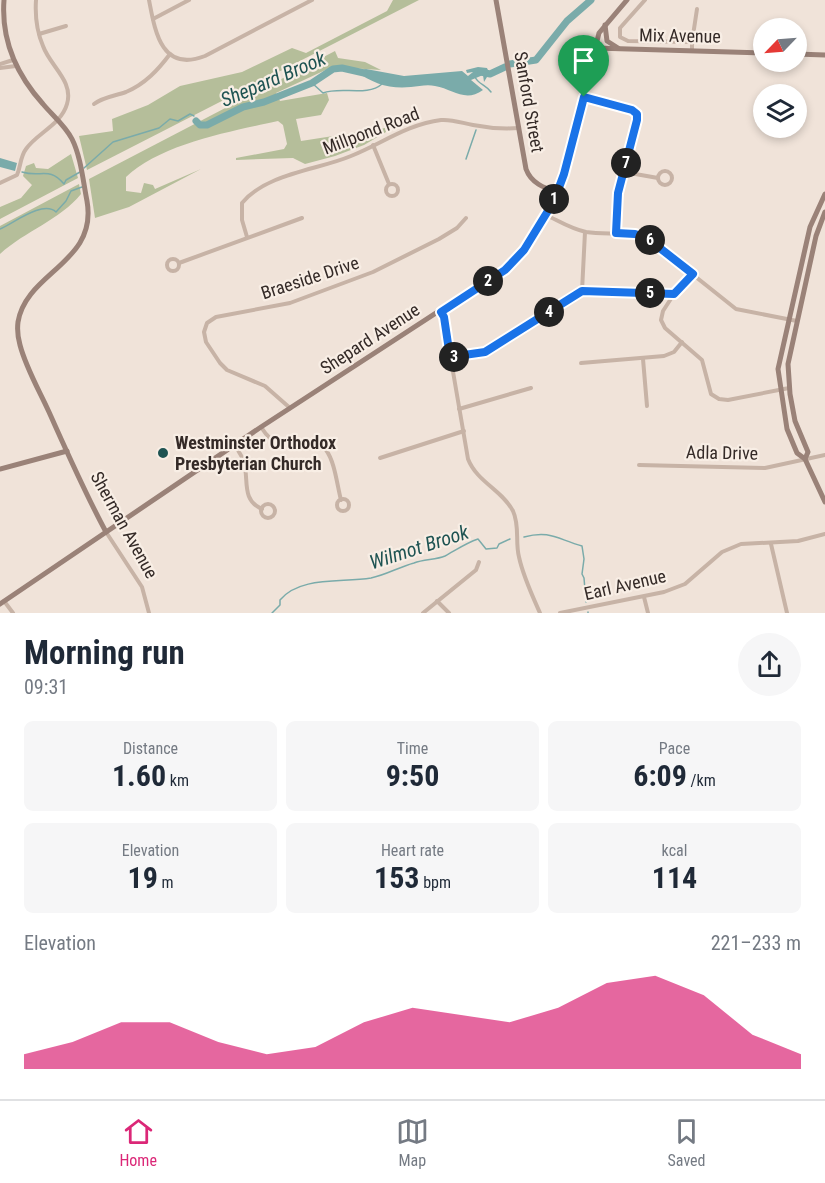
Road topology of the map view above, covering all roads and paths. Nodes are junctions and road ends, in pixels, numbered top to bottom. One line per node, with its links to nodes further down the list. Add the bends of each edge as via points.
1 (4, 0): 22 (street, Sherman Avenue, via 4,27)
2 (36, 0): 13 (street)
3 (149, 0): 10 (street)
4 (189, 0): 10 (street)
5 (312, 0): 19 (street, via 201,58 184,59)
6 (496, 0): 27 (street, Sanford Street)
7 (627, 0): 11 (street, Shepard Avenue)
8 (645, 0): 14 (street, via 620,28 622,38)
9 (696, 9): 14 (street)
10 (153, 19): 19 (street, via 158,39)
11 (605, 23): 15 (street, Shepard Avenue); 16 (street, via 609,42)
12 (66, 26): 13 (street)
13 (39, 34): 26 (street, via 48,58 67,88 67,104)
14 (692, 42): 17 (street)
15 (595, 48): 16 (street, Mix Avenue); 24 (street, Shepard Avenue)
16 (625, 50): 17 (street, Mix Avenue)
17 (692, 51): 18 (street, Mix Avenue)
18 (753, 53)
19 (170, 54): 25 (street, via 145,82)
20 (807, 54): 21 (street)
21 (825, 55)
22 (15, 63): 23 (street); 26 (street, Sherman Avenue, via 27,85)
23 (0, 66)
24 (584, 97): 29 (street, via 637,114); 33 (street, Shepard Avenue)
25 (94, 104)
26 (57, 120): 31 (street, via 26,147 17,175); 63 (street, Sherman Avenue, via 78,154 88,222 82,240 27,301 18,324 18,338)
27 (519, 128): 28 (street, Millpond Road, via 438,121); 33 (street, Sanford Street, via 530,177)
28 (373, 145): 32 (street); 42 (street, Millpond Road, via 255,190 242,203)
29 (624, 172): 30 (street); 41 (street, via 618,193)
30 (658, 178)
31 (0, 183)
32 (389, 184)
33 (557, 192): 36 (street, Shepard Avenue)
34 (825, 194): 35 (street)
35 (815, 214): 37 (street); 48 (street)
36 (546, 215): 40 (street); 47 (street, Shepard Avenue, via 512,264)
37 (824, 215): 49 (street)
38 (302, 218): 42 (street)
39 (466, 218): 58 (street, Braeside Drive, via 439,239 373,272 290,303 207,322 206,342 220,363 227,370 265,386)
40 (585, 232): 41 (street); 45 (street)
41 (616, 233): 44 (street, via 647,238)
42 (247, 237): 43 (street)
43 (179, 263)
44 (693, 274): 46 (street); 48 (street, via 736,309)
45 (582, 291): 46 (street); 51 (street, via 485,352)
46 (674, 294): 50 (street, via 661,320)
47 (441, 312): 51 (street); 58 (street, Shepard Avenue)
48 (788, 320): 49 (street); 56 (street, via 778,369)
49 (797, 321): 55 (street, via 788,364)
50 (682, 342): 52 (street, via 674,352); 56 (street, via 702,360 711,394 719,399)
51 (450, 357): 59 (street)
52 (643, 359): 53 (street); 57 (street)
53 (580, 363)
54 (531, 388): 59 (street)
55 (789, 388): 56 (street); 66 (street, via 795,422 808,452)
56 (781, 390): 66 (street, via 787,429 797,453)
57 (647, 406)
58 (290, 408): 60 (street, Shepard Avenue)
59 (459, 409): 61 (street)
60 (261, 427): 62 (street, Shepard Avenue); 69 (street, via 279,445 313,442 324,448)
61 (464, 431): 65 (street); 83 (street, via 472,468 513,512 519,557)
62 (234, 444): 71 (street, via 243,459 247,492); 72 (street, Shepard Avenue)
63 (67, 451): 68 (street); 72 (street, Sherman Avenue)
64 (825, 455): 66 (street, Adla Drive)
65 (380, 458)
66 (805, 459): 67 (street, Adla Drive, via 765,468); 70 (street)
67 (639, 465)
68 (0, 470)
69 (341, 500)
70 (825, 502)
71 (262, 509)
72 (106, 532): 78 (street, Shepard Avenue); 80 (street, Sherman Avenue, via 142,587)
73 (825, 534): 74 (street, Earl Avenue)
74 (771, 543): 76 (street, Earl Avenue, via 741,544 722,552 685,584); 86 (street)
75 (479, 562): 77 (street, via 476,570)
76 (644, 597): 84 (street, Earl Avenue); 85 (street)
77 (437, 601): 81 (street); 82 (street)
78 (2, 602): 79 (street)
79 (13, 613)
80 (149, 613)
81 (423, 613)
82 (449, 613)
83 (540, 613)
84 (560, 613)
85 (648, 613)
86 (787, 613)

